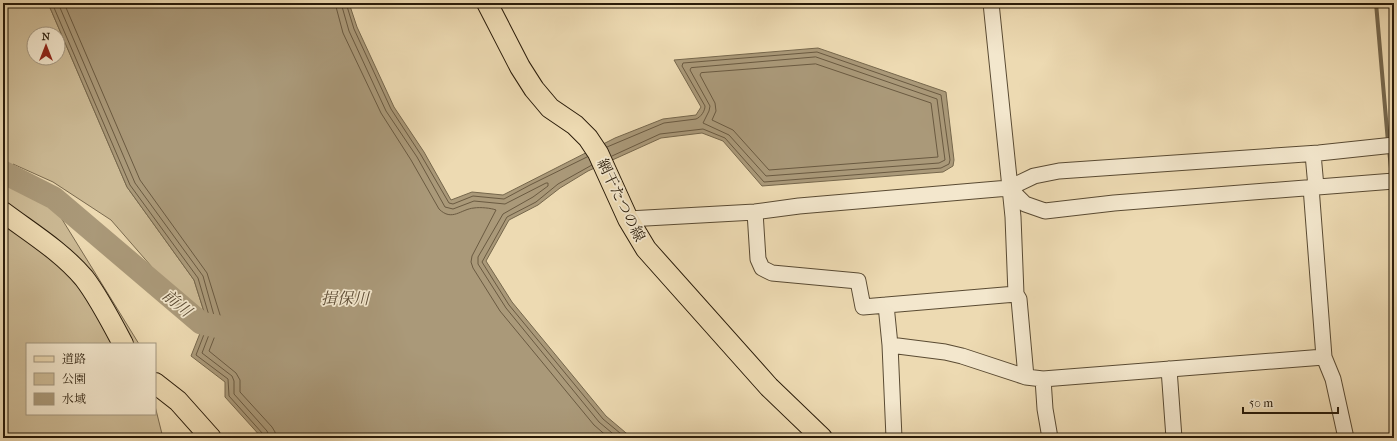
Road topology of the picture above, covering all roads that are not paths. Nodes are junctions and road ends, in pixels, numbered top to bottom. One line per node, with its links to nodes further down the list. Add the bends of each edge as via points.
1 (487, 3): 10 (main road, 網干たつの線, via 534,89 550,108 588,138 598,153)
2 (991, 3): 7 (street)
3 (1394, 145): 4 (street)
4 (1313, 154): 6 (street); 7 (street, via 1059,171 1034,176)
5 (1394, 181): 6 (street)
6 (1313, 187): 7 (street, via 1045,211 1025,204); 15 (street)
7 (1009, 188): 9 (street); 11 (street)
8 (3, 212): 13 (main road, via 58,252 84,279)
9 (755, 212): 10 (street); 12 (street, via 758,259 762,268 772,273 858,281 863,307)
10 (628, 218): 21 (main road, 網干たつの線, via 646,249 710,322 769,387)
11 (1016, 294): 12 (street); 17 (street, via 1019,299)
12 (886, 305): 14 (street)
13 (122, 343)
14 (890, 345): 17 (street, via 962,356); 22 (street)
15 (1324, 357): 16 (street); 25 (street, via 1333,379)
16 (1169, 369): 18 (street); 24 (street)
17 (1026, 377): 18 (street)
18 (1043, 379): 23 (street)
19 (156, 384): 20 (main road, via 178,401)
20 (211, 438)
21 (822, 438)
22 (894, 438)
23 (1050, 438)
24 (1174, 438)
25 (1346, 438)

